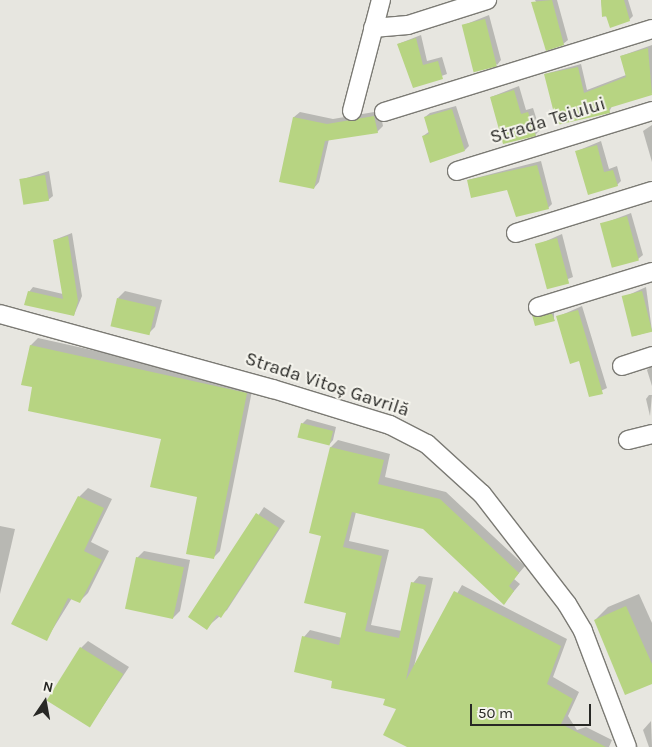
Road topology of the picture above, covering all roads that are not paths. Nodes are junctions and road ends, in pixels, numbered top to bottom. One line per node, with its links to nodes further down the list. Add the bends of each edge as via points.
1 (381, 0): 3 (street)
2 (487, 0): 3 (street, via 408,25)
3 (373, 28): 5 (street)
4 (652, 29): 7 (street)
5 (352, 111)
6 (652, 111): 8 (street, Strada Teiului)
7 (384, 112)
8 (457, 171)
9 (652, 191): 10 (street)
10 (516, 233)
11 (652, 272): 12 (street)
12 (538, 307)
13 (0, 314): 18 (street, Strada Vitoș Gavrilă, via 282,392 390,425 427,444 482,494 567,604 583,631)
14 (652, 356): 15 (street)
15 (622, 366)
16 (652, 434): 17 (street)
17 (628, 440)
18 (627, 747)

